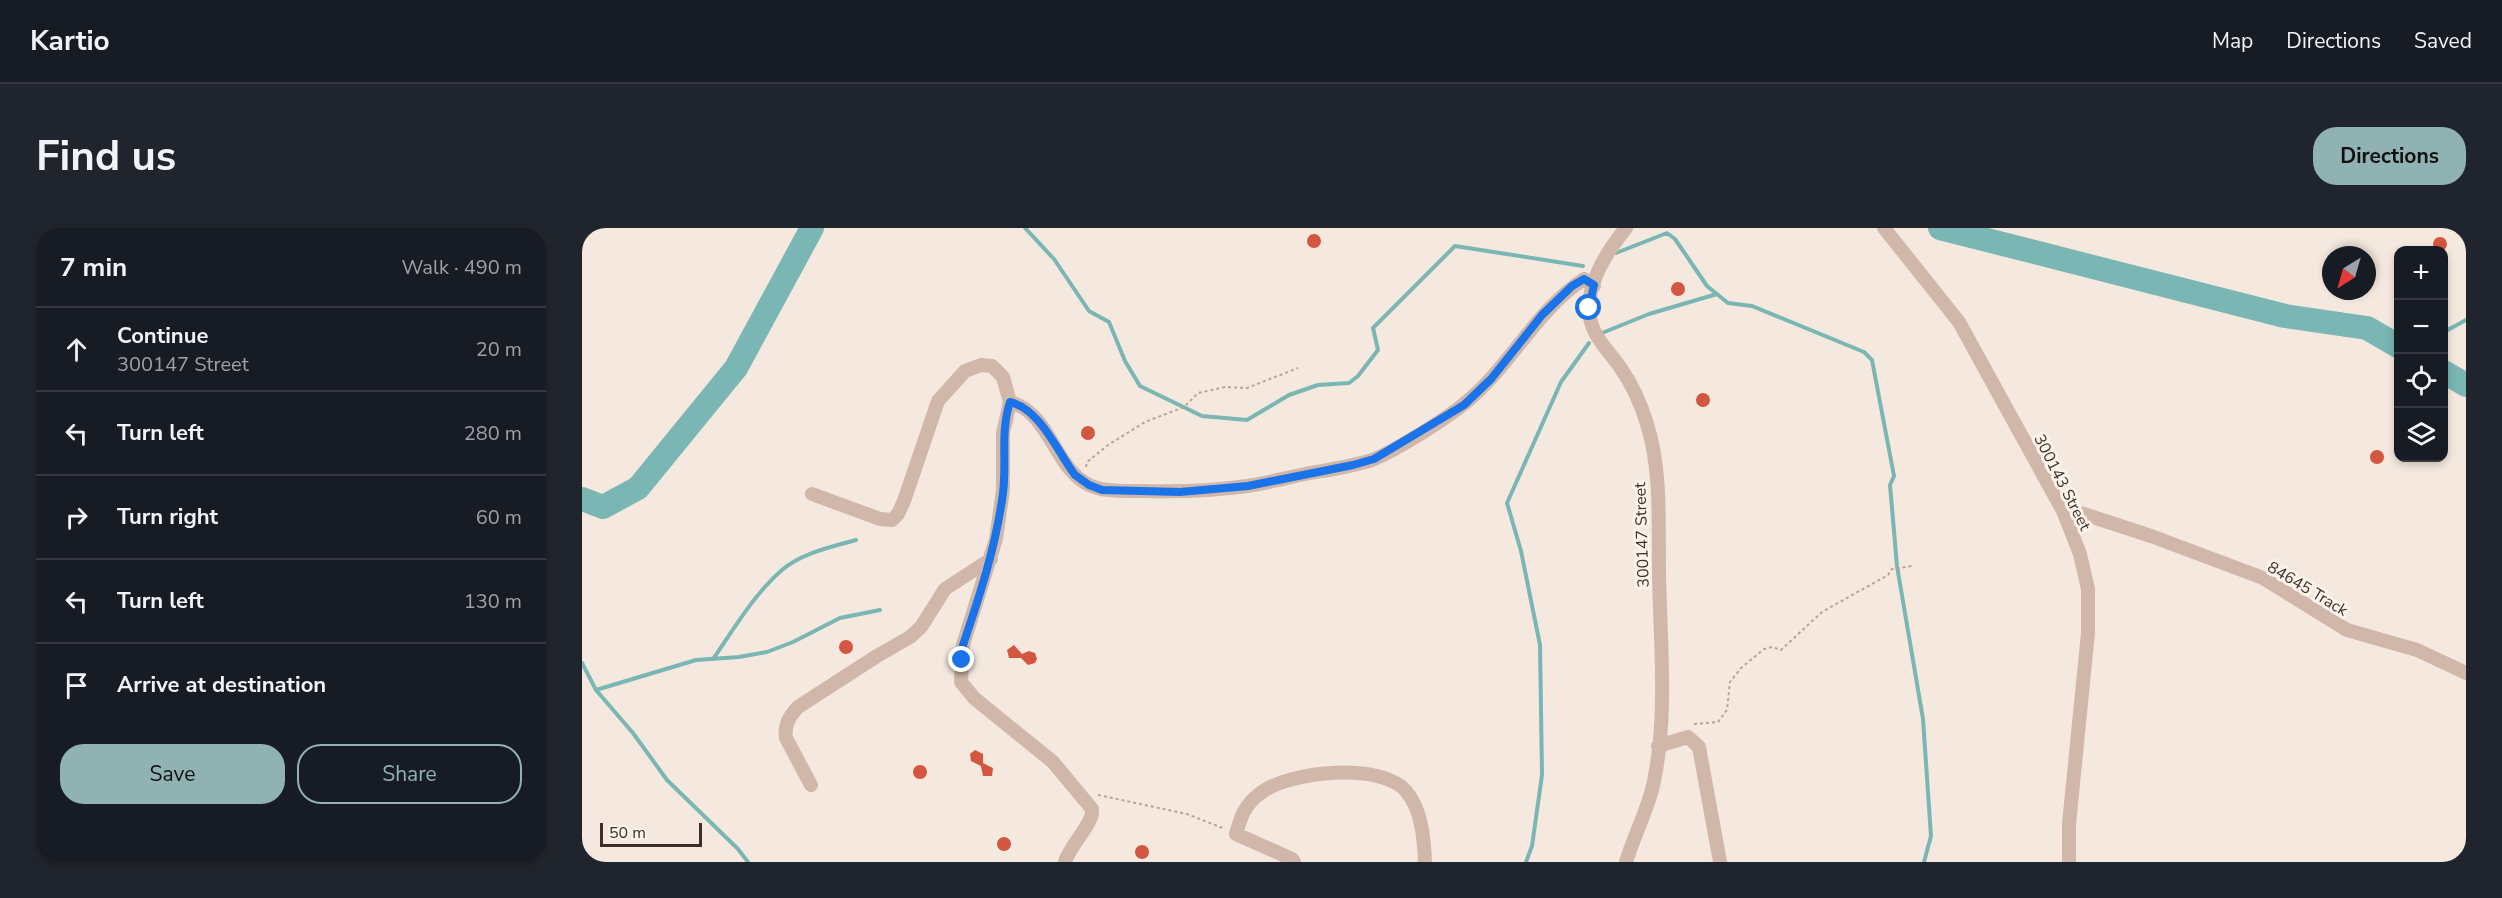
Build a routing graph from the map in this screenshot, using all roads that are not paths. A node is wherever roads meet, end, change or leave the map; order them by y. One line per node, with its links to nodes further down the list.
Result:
1 (1626, 228): 3 (street, 300147 Street)
2 (1884, 228): 6 (street, 300143 Street)
3 (1594, 285): 4 (street); 9 (street, 300147 Street)
4 (1010, 402): 5 (street); 7 (street)
5 (812, 494)
6 (2063, 511): 8 (street, 84645 Track); 16 (street, 300143 Street)
7 (991, 560): 10 (street); 11 (street)
8 (2466, 673)
9 (1658, 746): 14 (street, 300147 Street); 15 (street)
10 (811, 785)
11 (1065, 862)
12 (1294, 862): 13 (street)
13 (1425, 862)
14 (1626, 862)
15 (1720, 862)
16 (2069, 862)

